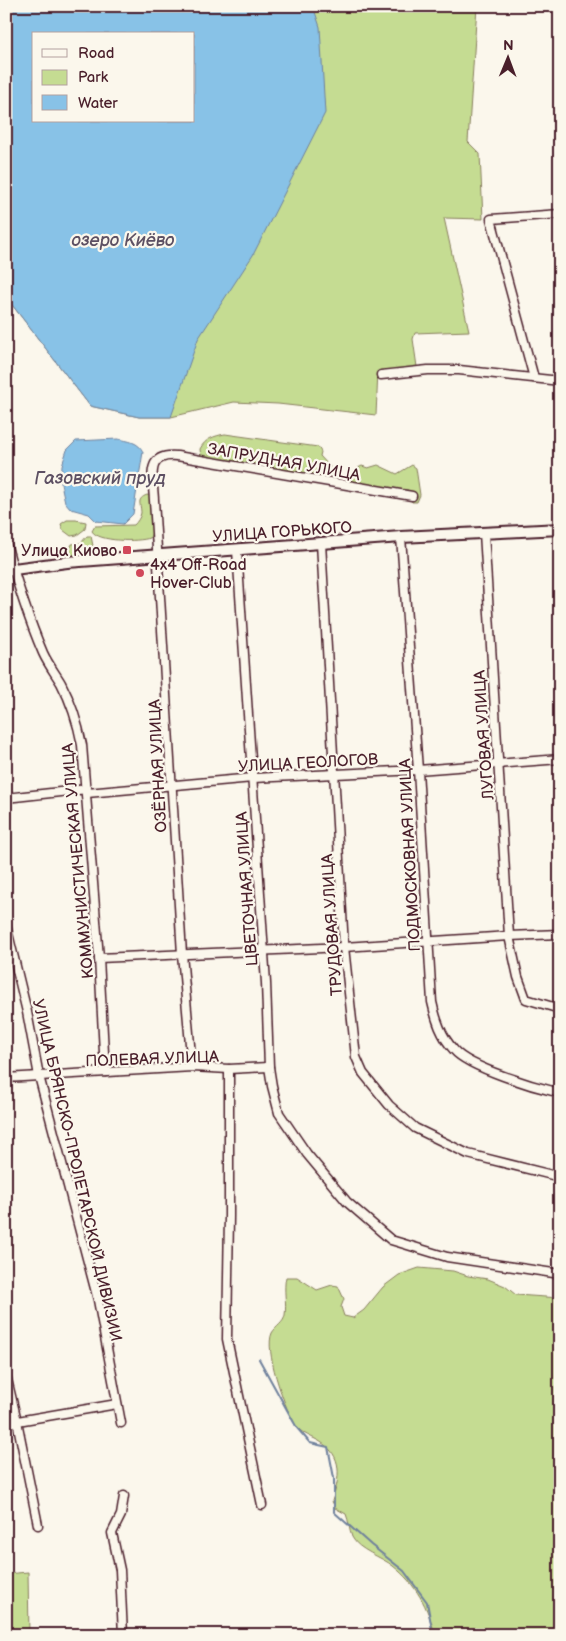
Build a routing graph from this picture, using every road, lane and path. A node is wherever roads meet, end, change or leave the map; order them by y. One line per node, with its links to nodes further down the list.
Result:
1 (560, 214): 3 (street)
2 (381, 375): 3 (street)
3 (534, 378): 4 (street)
4 (560, 381)
5 (154, 464): 6 (street, ЗАПРУДНАЯ УЛИЦА); 13 (street, ОЗЁРНАЯ УЛИЦА)
6 (412, 496)
7 (560, 530): 8 (street, УЛИЦА ГОРЬКОГО)
8 (484, 533): 9 (street, УЛИЦА ГОРЬКОГО); 16 (street, ЛУГОВАЯ УЛИЦА)
9 (401, 537): 11 (street, УЛИЦА ГОРЬКОГО); 17 (street, ПОДМОСКОВНАЯ УЛИЦА)
10 (6, 543): 14 (street, КОММУНИСТИЧЕСКАЯ УЛИЦА)
11 (321, 543): 12 (street, УЛИЦА ГОРЬКОГО); 18 (street, ТРУДОВАЯ УЛИЦА)
12 (236, 550): 13 (street, УЛИЦА ГОРЬКОГО); 19 (street, ЦВЕТОЧНАЯ УЛИЦА)
13 (159, 555): 14 (street, УЛИЦА ГОРЬКОГО); 20 (street, ОЗЁРНАЯ УЛИЦА)
14 (9, 569): 21 (street, КОММУНИСТИЧЕСКАЯ УЛИЦА)
15 (560, 759): 16 (street, УЛИЦА ГЕОЛОГОВ)
16 (499, 764): 17 (street, УЛИЦА ГЕОЛОГОВ); 25 (street, ЛУГОВАЯ УЛИЦА)
17 (418, 770): 18 (street, УЛИЦА ГЕОЛОГОВ); 26 (street, ПОДМОСКОВНАЯ УЛИЦА)
18 (335, 774): 19 (street, УЛИЦА ГЕОЛОГОВ); 27 (street, ТРУДОВАЯ УЛИЦА)
19 (253, 778): 20 (street, УЛИЦА ГЕОЛОГОВ); 28 (street, ЦВЕТОЧНАЯ УЛИЦА)
20 (172, 785): 21 (street, УЛИЦА ГЕОЛОГОВ); 29 (street, ОЗЁРНАЯ УЛИЦА)
21 (87, 791): 22 (street, УЛИЦА ГЕОЛОГОВ); 30 (street, КОММУНИСТИЧЕСКАЯ УЛИЦА)
22 (6, 798)
23 (6, 925): 36 (street, УЛИЦА БРЯНСКО-ПРОЛЕТАРСКОЙ ДИВИЗИИ)
24 (560, 934): 25 (street)
25 (509, 936): 26 (street); 31 (street, ЛУГОВАЯ УЛИЦА)
26 (428, 941): 27 (street); 38 (street, ПОДМОСКОВНАЯ УЛИЦА)
27 (344, 947): 28 (street); 39 (street, ТРУДОВАЯ УЛИЦА)
28 (263, 950): 29 (street); 33 (street, ЦВЕТОЧНАЯ УЛИЦА)
29 (182, 954): 30 (street); 32 (street, ОЗЁРНАЯ УЛИЦА)
30 (100, 958): 35 (street, КОММУНИСТИЧЕСКАЯ УЛИЦА)
31 (560, 1009)
32 (192, 1067): 34 (street, ПОЛЕВАЯ УЛИЦА); 35 (street, ПОЛЕВАЯ УЛИЦА)
33 (270, 1067): 34 (street, ПОЛЕВАЯ УЛИЦА); 40 (street, ЦВЕТОЧНАЯ УЛИЦА)
34 (229, 1069): 47 (street)
35 (105, 1072): 36 (street, ПОЛЕВАЯ УЛИЦА)
36 (39, 1076): 37 (street, ПОЛЕВАЯ УЛИЦА); 42 (street, УЛИЦА БРЯНСКО-ПРОЛЕТАРСКОЙ ДИВИЗИИ)
37 (6, 1078)
38 (560, 1093)
39 (560, 1177)
40 (560, 1274)
41 (6, 1375): 43 (street)
42 (116, 1404): 43 (street); 45 (street, УЛИЦА БРЯНСКО-ПРОЛЕТАРСКОЙ ДИВИЗИИ)
43 (17, 1421): 44 (street); 48 (street)
44 (6, 1423)
45 (121, 1423)
46 (124, 1496): 49 (street)
47 (262, 1505)
48 (38, 1525)
49 (123, 1635)

